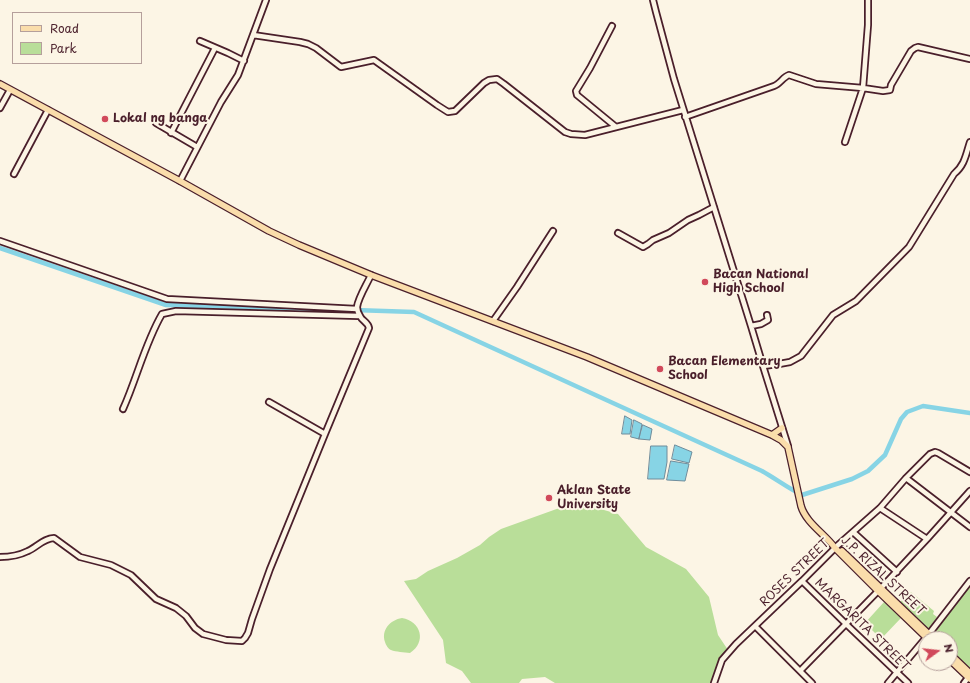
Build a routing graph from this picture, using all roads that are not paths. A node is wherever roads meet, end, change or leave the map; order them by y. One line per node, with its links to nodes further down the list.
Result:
1 (266, 0): 5 (street)
2 (653, 0): 15 (street)
3 (868, 0): 11 (street)
4 (612, 26): 18 (street)
5 (253, 35): 9 (street); 18 (street)
6 (200, 41): 7 (street)
7 (215, 48): 9 (street); 19 (street)
8 (970, 59): 11 (street)
9 (244, 61): 22 (street)
10 (0, 84): 12 (main road)
11 (863, 88): 16 (street); 20 (street)
12 (10, 90): 13 (street); 14 (main road)
13 (0, 108)
14 (48, 110): 23 (street); 24 (main road)
15 (683, 110): 16 (street); 18 (street)
16 (685, 117): 25 (street)
17 (156, 123): 19 (street)
18 (616, 126)
19 (171, 133): 22 (street)
20 (845, 142)
21 (970, 142): 34 (street)
22 (197, 147): 24 (street)
23 (14, 174)
24 (180, 180): 29 (main road)
25 (714, 207): 27 (street); 33 (street)
26 (553, 231): 32 (street)
27 (618, 233)
28 (0, 241): 30 (street)
29 (371, 275): 30 (street); 32 (main road)
30 (358, 311): 36 (street); 38 (street)
31 (767, 315): 33 (street)
32 (493, 321): 39 (main road)
33 (751, 326): 34 (street)
34 (763, 366): 37 (street)
35 (269, 402): 38 (street)
36 (123, 409)
37 (782, 428): 39 (main road); 40 (street)
38 (324, 434): 50 (street)
39 (772, 435): 40 (main road)
40 (788, 447): 49 (main road, J.P. RIZAL STREET)
41 (970, 472): 42 (street, ROSES STREET)
42 (906, 478): 44 (street, ROSES STREET); 45 (street)
43 (970, 491): 45 (street)
44 (880, 508): 47 (street, ROSES STREET); 48 (street)
45 (951, 512): 46 (street); 48 (street)
46 (970, 527)
47 (853, 532): 49 (street, ROSES STREET); 51 (street)
48 (927, 539): 51 (street)
49 (836, 547): 52 (street, ROSES STREET); 54 (main road, J.P. RIZAL STREET)
50 (0, 557)
51 (897, 572): 54 (street)
52 (802, 581): 55 (street, MARGARITA STREET); 56 (street, ROSES STREET)
53 (970, 581): 58 (street)
54 (880, 590): 55 (street); 57 (main road, J.P. RIZAL STREET)
55 (846, 624): 62 (street); 63 (street, MARGARITA STREET)
56 (755, 626): 62 (street); 65 (street, ROSES STREET)
57 (922, 631)
58 (932, 631)
59 (918, 648): 63 (street)
60 (958, 663): 64 (main road)
61 (958, 666): 64 (main road)
62 (800, 671): 66 (street)
63 (897, 672): 67 (street); 68 (street, MARGARITA STREET)
64 (970, 676): 69 (street)
65 (714, 683)
66 (812, 683)
67 (888, 683)
68 (908, 683)
69 (964, 683)

